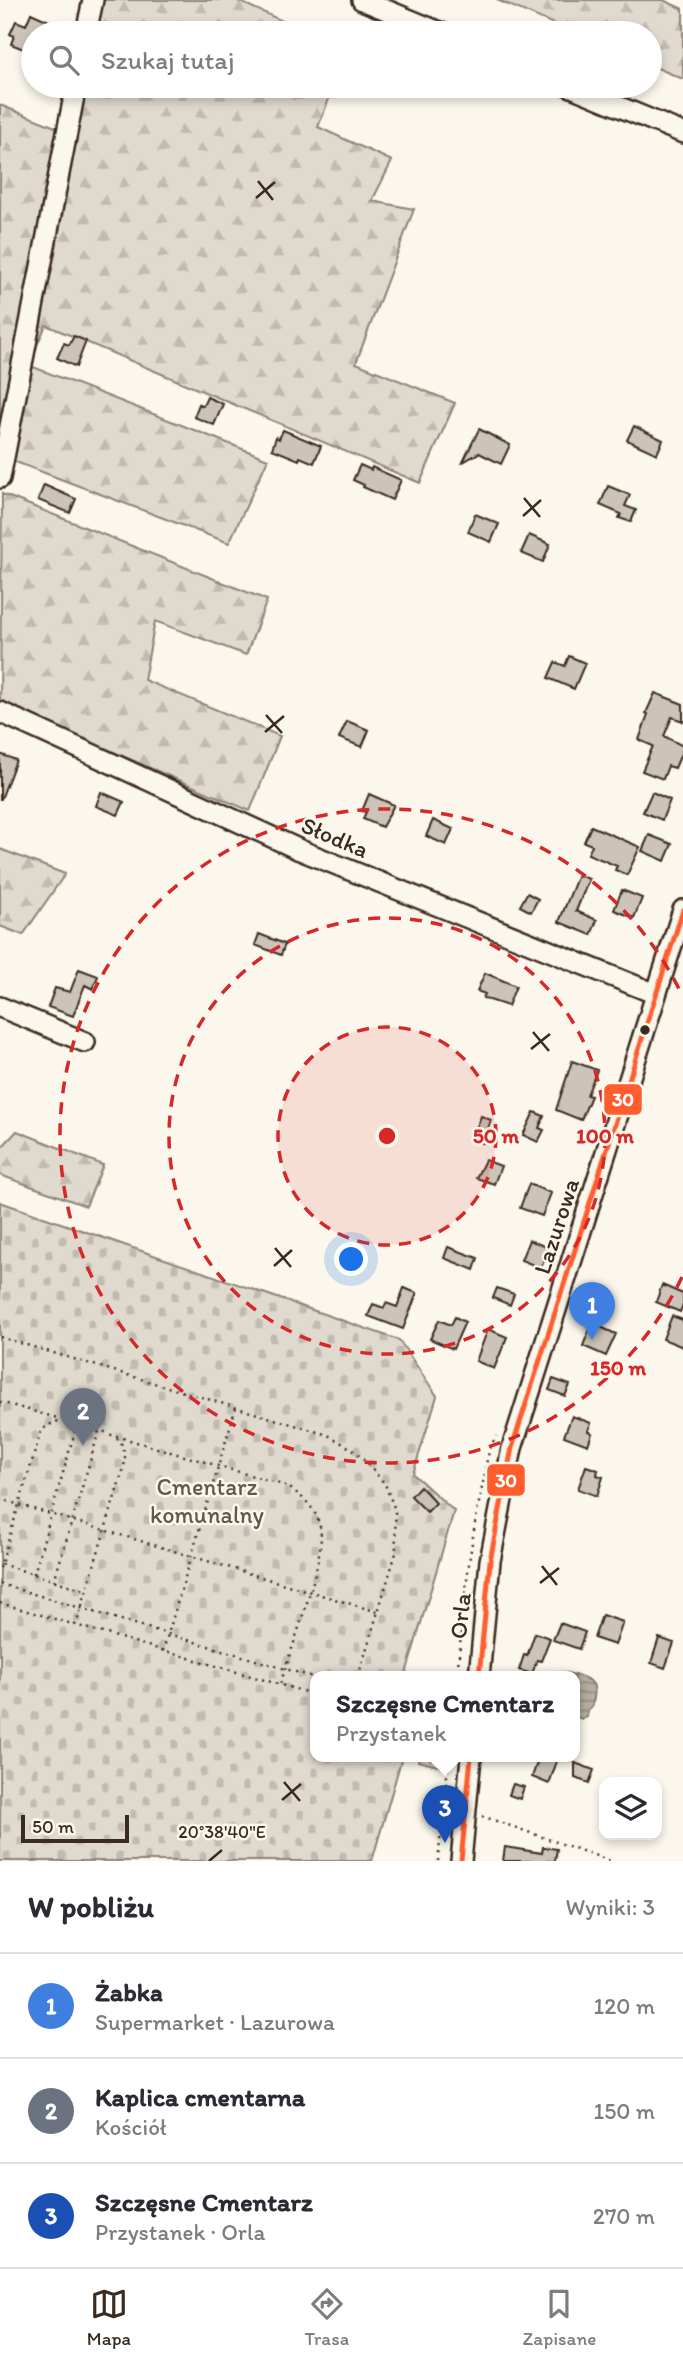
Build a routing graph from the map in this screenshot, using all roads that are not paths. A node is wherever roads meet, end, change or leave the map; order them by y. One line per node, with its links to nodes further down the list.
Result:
1 (93, 0): 3 (street)
2 (362, 0): 4 (street)
3 (89, 21)
4 (413, 21)
5 (74, 98): 8 (street)
6 (598, 98): 7 (street)
7 (683, 133)
8 (0, 478)
9 (0, 712): 11 (street, Słodka)
10 (683, 909): 11 (street, Lazurowa)
11 (656, 994): 14 (street, Lazurowa)
12 (0, 1007): 13 (street)
13 (85, 1042)
14 (490, 1561): 15 (street, Orla)
15 (480, 1671)
16 (471, 1762): 17 (street)
17 (461, 1861)

